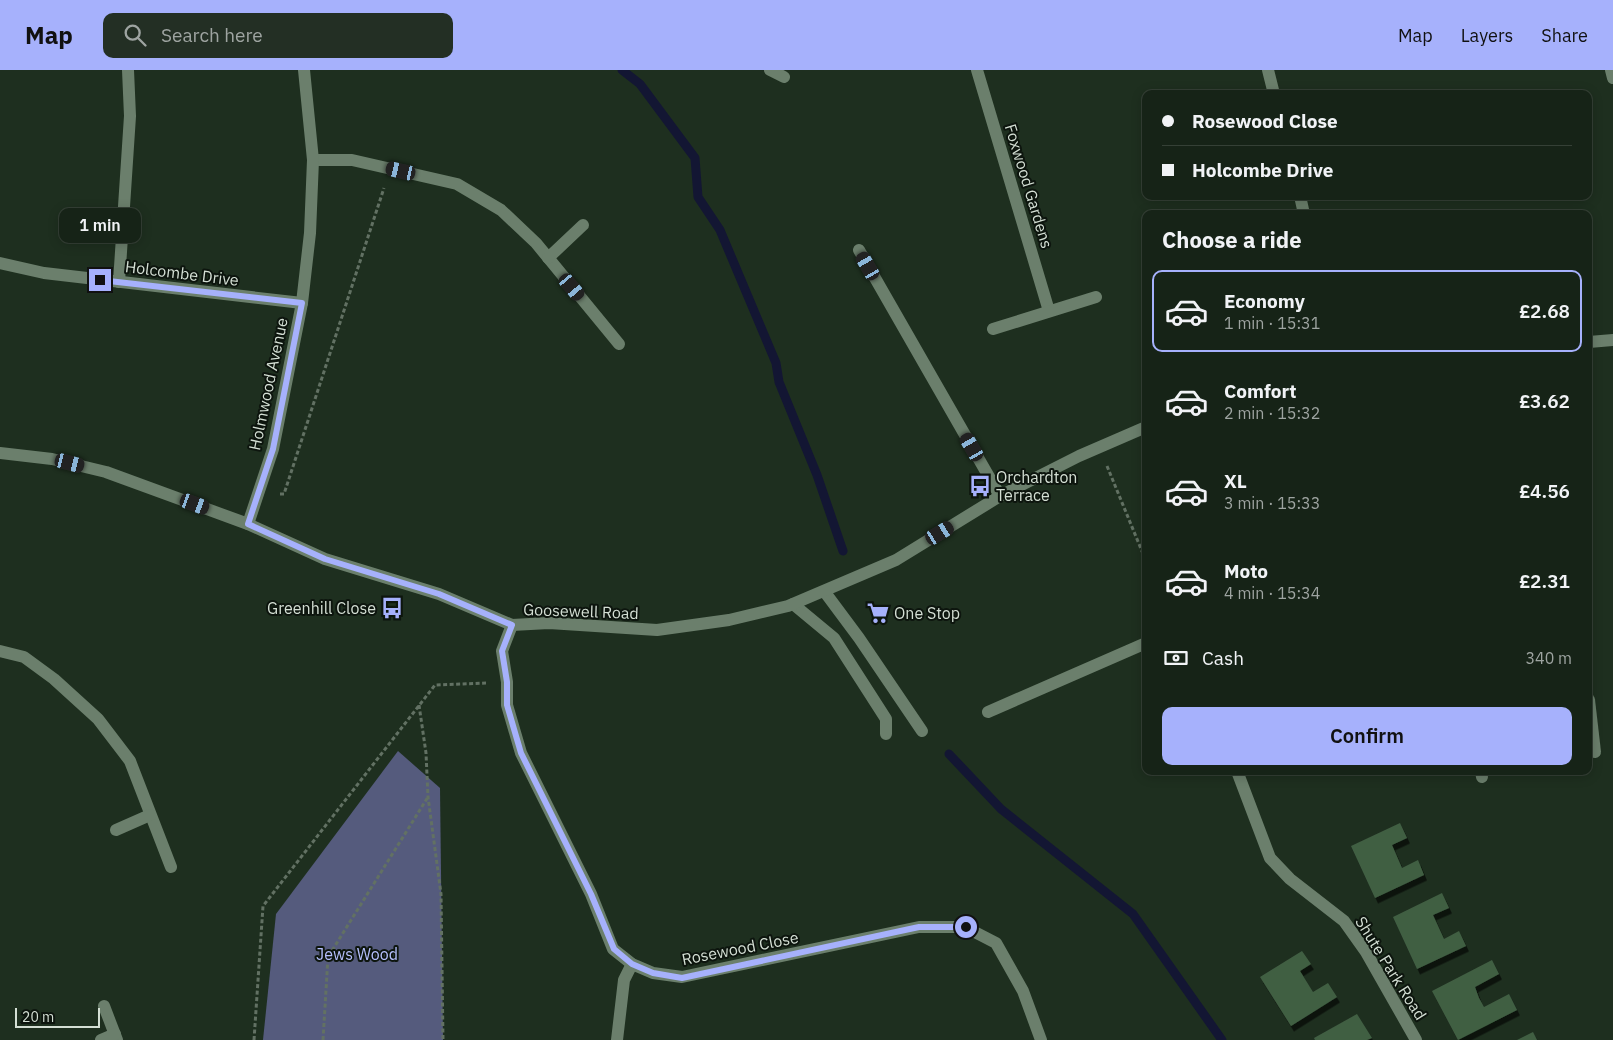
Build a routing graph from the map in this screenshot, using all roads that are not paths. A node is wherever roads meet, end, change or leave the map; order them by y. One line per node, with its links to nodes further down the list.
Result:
1 (128, 70): 15 (street)
2 (304, 70): 10 (street, Holmwood Avenue)
3 (770, 70): 7 (street)
4 (977, 70): 18 (street, Foxwood Gardens)
5 (1268, 70): 9 (street)
6 (1611, 70): 8 (street)
7 (784, 77)
8 (1613, 78)
9 (1273, 90)
10 (313, 160): 13 (street); 17 (street, Holmwood Avenue)
11 (583, 224): 13 (street)
12 (859, 250): 25 (street)
13 (548, 258): 22 (street)
14 (0, 263): 15 (street, Holcombe Drive)
15 (119, 282): 17 (street, Holcombe Drive)
16 (1096, 298): 18 (street)
17 (302, 303): 26 (street, Holmwood Avenue)
18 (1049, 311): 19 (street)
19 (994, 329)
20 (1613, 340): 21 (street)
21 (1592, 342)
22 (619, 344)
23 (1142, 429): 25 (street, Goosewell Road)
24 (0, 454): 26 (street, Goosewell Road)
25 (1000, 496): 29 (street, Goosewell Road)
26 (248, 524): 29 (street, Goosewell Road)
27 (827, 595): 34 (street)
28 (793, 604): 35 (street)
29 (512, 625): 41 (street, Rosewood Close)
30 (1142, 645): 32 (street)
31 (0, 651): 38 (street)
32 (988, 712)
33 (1592, 726): 36 (street)
34 (922, 731)
35 (886, 734)
36 (1595, 752)
37 (1238, 775): 47 (street, Shute Park Road)
38 (150, 815): 39 (street); 40 (street)
39 (116, 830)
40 (170, 867)
41 (632, 964): 45 (street); 46 (street, Rosewood Close)
42 (104, 1006): 43 (street)
43 (116, 1037): 44 (street)
44 (100, 1040)
45 (617, 1040)
46 (1041, 1040)
47 (1416, 1040)

